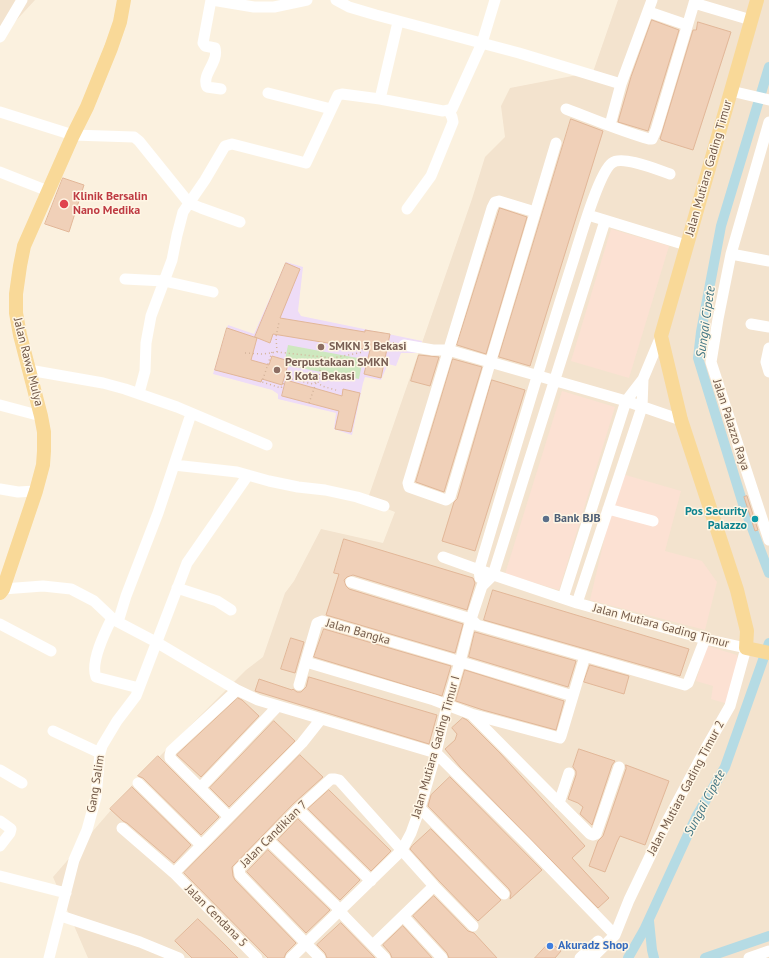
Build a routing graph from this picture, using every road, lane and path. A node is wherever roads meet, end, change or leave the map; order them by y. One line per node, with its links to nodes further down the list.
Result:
1 (22, 0): 14 (street)
2 (124, 0): 28 (main road, Jalan Rawa Mulya)
3 (212, 0): 4 (street); 17 (street)
4 (307, 0)
5 (337, 0): 12 (street)
6 (494, 0): 15 (street)
7 (652, 0): 10 (street)
8 (757, 0): 11 (main road, Jalan Mutiara Gading Timur)
9 (694, 2): 11 (street); 13 (street)
10 (649, 12): 13 (street); 16 (street)
11 (752, 20): 18 (main road, Jalan Mutiara Gading Timur)
12 (398, 22): 15 (street); 20 (street)
13 (687, 25): 27 (street)
14 (0, 37)
15 (482, 43): 16 (street); 24 (street)
16 (622, 84): 27 (street)
17 (221, 89)
18 (731, 91): 21 (street); 39 (main road, Jalan Mutiara Gading Timur)
19 (268, 93): 22 (street)
20 (380, 99): 22 (street); 24 (street)
21 (768, 100)
22 (331, 109): 33 (street)
23 (566, 109): 27 (street)
24 (449, 111): 34 (street)
25 (0, 112): 28 (street)
26 (769, 122): 40 (street, Jalan Palazzo Raya)
27 (610, 125)
28 (72, 135): 32 (main road, Jalan Rawa Mulya); 33 (street)
29 (556, 143): 35 (street)
30 (0, 172): 32 (street)
31 (670, 174): 36 (street)
32 (48, 191): 61 (main road, Jalan Rawa Mulya)
33 (189, 203): 38 (street); 43 (street)
34 (407, 209)
35 (535, 212): 53 (street); 59 (street)
36 (588, 215): 37 (street); 62 (street)
37 (605, 221): 39 (street); 64 (street)
38 (240, 222)
39 (686, 245): 48 (main road, Jalan Mutiara Gading Timur)
40 (731, 254): 41 (street); 82 (street, Jalan Palazzo Raya)
41 (769, 261)
42 (124, 279): 43 (street)
43 (164, 281): 44 (street); 67 (street)
44 (213, 292)
45 (279, 322): 55 (path)
46 (751, 324): 47 (street)
47 (769, 327)
48 (661, 336): 63 (street, Jalan Mutiara Gading Timur); 74 (main road, Jalan Mutiara Gading Timur)
49 (404, 345): 53 (street)
50 (364, 346): 57 (path)
51 (769, 348): 60 (street)
52 (356, 350): 57 (path)
53 (448, 350): 59 (street); 59 (street)
54 (272, 352): 55 (path); 56 (path); 65 (path)
55 (277, 352): 58 (path)
56 (245, 353)
57 (354, 355): 58 (path)
58 (322, 358): 65 (path)
59 (491, 362): 62 (street)
60 (768, 365)
61 (29, 370): 67 (street); 73 (main road, Jalan Rawa Mulya)
62 (536, 376): 64 (street); 87 (street)
63 (643, 379): 68 (street, Jalan Mutiara Gading Timur); 71 (street, Jalan Mutiara Gading Timur)
64 (554, 381): 68 (street); 88 (street)
65 (317, 382): 66 (path); 69 (path)
66 (339, 391)
67 (139, 393): 72 (street)
68 (626, 401): 71 (street); 93 (street, Jalan Mutiara Gading Timur)
69 (310, 403)
70 (0, 405): 73 (street)
71 (642, 407): 74 (street); 81 (street, Jalan Mutiara Gading Timur)
72 (190, 414): 75 (street); 76 (street)
73 (42, 416): 79 (main road, Jalan Rawa Mulya)
74 (681, 420): 101 (main road, Jalan Mutiara Gading Timur)
75 (267, 445)
76 (174, 465): 77 (street); 97 (street)
77 (248, 475): 80 (street); 91 (street, Gang Salim)
78 (0, 489): 79 (street)
79 (36, 491): 92 (main road, Jalan Rawa Mulya)
80 (384, 506)
81 (608, 509): 83 (street); 94 (street, Jalan Mutiara Gading Timur)
82 (765, 512): 84 (street, Jalan Palazzo Raya)
83 (653, 521)
84 (767, 524): 85 (street, Jalan Palazzo Raya)
85 (769, 540)
86 (443, 557): 87 (street, Jalan Mutiara Gading Timur)
87 (479, 570): 88 (street, Jalan Mutiara Gading Timur); 90 (street)
88 (493, 575): 90 (street, Jalan Mutiara Gading Timur I); 93 (street, Jalan Mutiara Gading Timur)
89 (351, 582): 96 (street)
90 (482, 586): 96 (street, Jalan Mutiara Gading Timur I)
91 (177, 588): 95 (street); 100 (street, Gang Salim)
92 (1, 591): 97 (street)
93 (563, 598): 94 (street, Jalan Mutiara Gading Timur)
94 (577, 603): 99 (street, Jalan Mutiara Gading Timur)
95 (231, 610)
96 (470, 619): 104 (street); 106 (street, Jalan Mutiara Gading Timur I)
97 (115, 620): 100 (street); 108 (street)
98 (0, 624): 102 (street)
99 (705, 639): 101 (street, Jalan Mutiara Gading Timur); 104 (street)
100 (156, 642): 108 (street, Gang Salim); 109 (street)
101 (750, 648): 103 (main road, Jalan Mutiara Gading Timur); 144 (street, Jalan Mutiara Gading Timur 2)
102 (51, 651)
103 (769, 653)
104 (585, 656): 110 (street)
105 (306, 662): 106 (street, Jalan Bangka); 107 (street, Jalan Bangka); 111 (street)
106 (460, 662): 110 (street); 111 (street, Jalan Mutiara Gading Timur I)
107 (299, 685)
108 (139, 688): 116 (street, Gang Salim)
109 (237, 690): 112 (street); 123 (street)
110 (573, 696): 113 (street)
111 (447, 705): 113 (street); 117 (street, Jalan Mutiara Gading Timur I)
112 (277, 707): 114 (street); 123 (street)
113 (470, 714): 124 (street)
114 (321, 719): 117 (street); 127 (street)
115 (52, 731): 116 (street)
116 (100, 753): 138 (street, Gang Salim)
117 (436, 753): 125 (street, Jalan Mutiara Gading Timur I); 144 (street)
118 (619, 767): 124 (street)
119 (0, 770): 121 (street)
120 (570, 773): 124 (street)
121 (22, 783)
122 (138, 783): 131 (street)
123 (200, 788): 127 (street)
124 (559, 803)
125 (420, 808): 133 (street, Jalan Mutiara Gading Timur I); 139 (street)
126 (298, 809): 130 (street, Jalan Candikian 7); 133 (street, Jalan Candikian 7); 136 (street)
127 (229, 817): 131 (street)
128 (0, 822): 132 (street)
129 (122, 828): 134 (street, Jalan Cendana 5)
130 (268, 840): 140 (street); 145 (street, Jalan Candikian 7)
131 (201, 845): 134 (street)
132 (0, 846)
133 (402, 850): 136 (street, Jalan Mutiara Gading Timur I); 137 (street)
134 (174, 873): 150 (street, Jalan Cendana 5)
135 (0, 876): 138 (street)
136 (371, 881): 140 (street, Jalan Mutiara Gading Timur I)
137 (434, 886): 142 (street); 143 (street)
138 (66, 893): 141 (street, Gang Salim)
139 (504, 894)
140 (340, 912): 145 (street, Jalan Mutiara Gading Timur I); 146 (street)
141 (60, 916): 148 (street, Gang Salim); 149 (street)
142 (403, 916): 146 (street); 154 (street)
143 (473, 926)
144 (614, 930): 155 (street, Jalan Mutiara Gading Timur 2); 156 (street, Jalan Mutiara Gading Timur 2)
145 (306, 943): 151 (street, Jalan Mutiara Gading Timur I); 152 (street)
146 (372, 945): 153 (street)
147 (769, 951): 157 (street)
148 (49, 958)
149 (179, 958)
150 (258, 958)
151 (292, 958)
152 (320, 958)
153 (385, 958)
154 (442, 958)
155 (580, 958)
156 (592, 958)
157 (749, 958)

